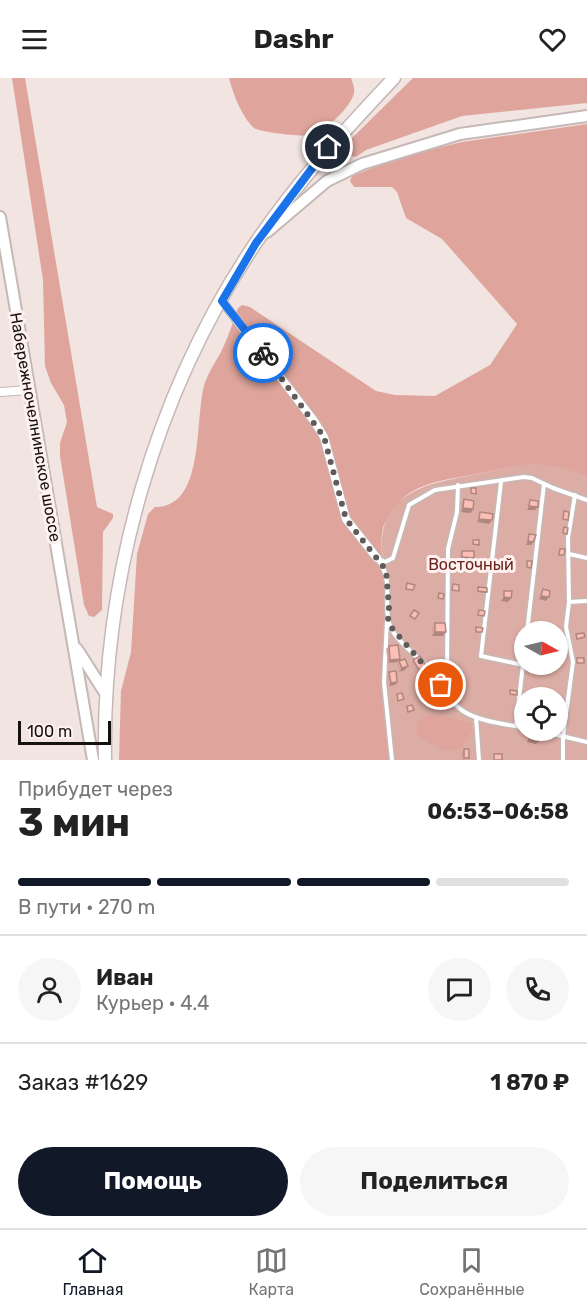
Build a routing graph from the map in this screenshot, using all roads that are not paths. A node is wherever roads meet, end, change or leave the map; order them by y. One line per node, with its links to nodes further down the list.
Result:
1 (394, 78): 4 (main road)
2 (587, 116): 4 (main road)
3 (0, 217): 6 (main road, Набережночелнинское шоссе)
4 (256, 243): 5 (main road)
5 (222, 301): 14 (street); 23 (main road)
6 (30, 390): 7 (street); 20 (main road, Набережночелнинское шоссе)
7 (0, 393)
8 (501, 482): 9 (lane); 10 (lane); 21 (lane)
9 (544, 484): 11 (lane); 19 (lane)
10 (458, 485): 14 (lane); 22 (lane)
11 (575, 495): 12 (lane); 13 (lane)
12 (587, 500)
13 (568, 554): 15 (lane); 16 (lane)
14 (376, 558): 18 (lane)
15 (587, 558)
16 (569, 602): 17 (lane); 24 (lane)
17 (587, 602)
18 (388, 618): 22 (lane); 32 (lane)
19 (528, 621)
20 (72, 638): 23 (main road); 30 (main road, Набережночелнинское шоссе)
21 (514, 663)
22 (441, 685): 25 (lane)
23 (107, 696): 31 (main road)
24 (568, 699)
25 (477, 717): 26 (lane); 33 (lane)
26 (514, 726)
27 (568, 737): 29 (lane)
28 (563, 741): 34 (lane)
29 (587, 742)
30 (93, 760)
31 (105, 760)
32 (392, 760)
33 (479, 760)
34 (563, 760)

